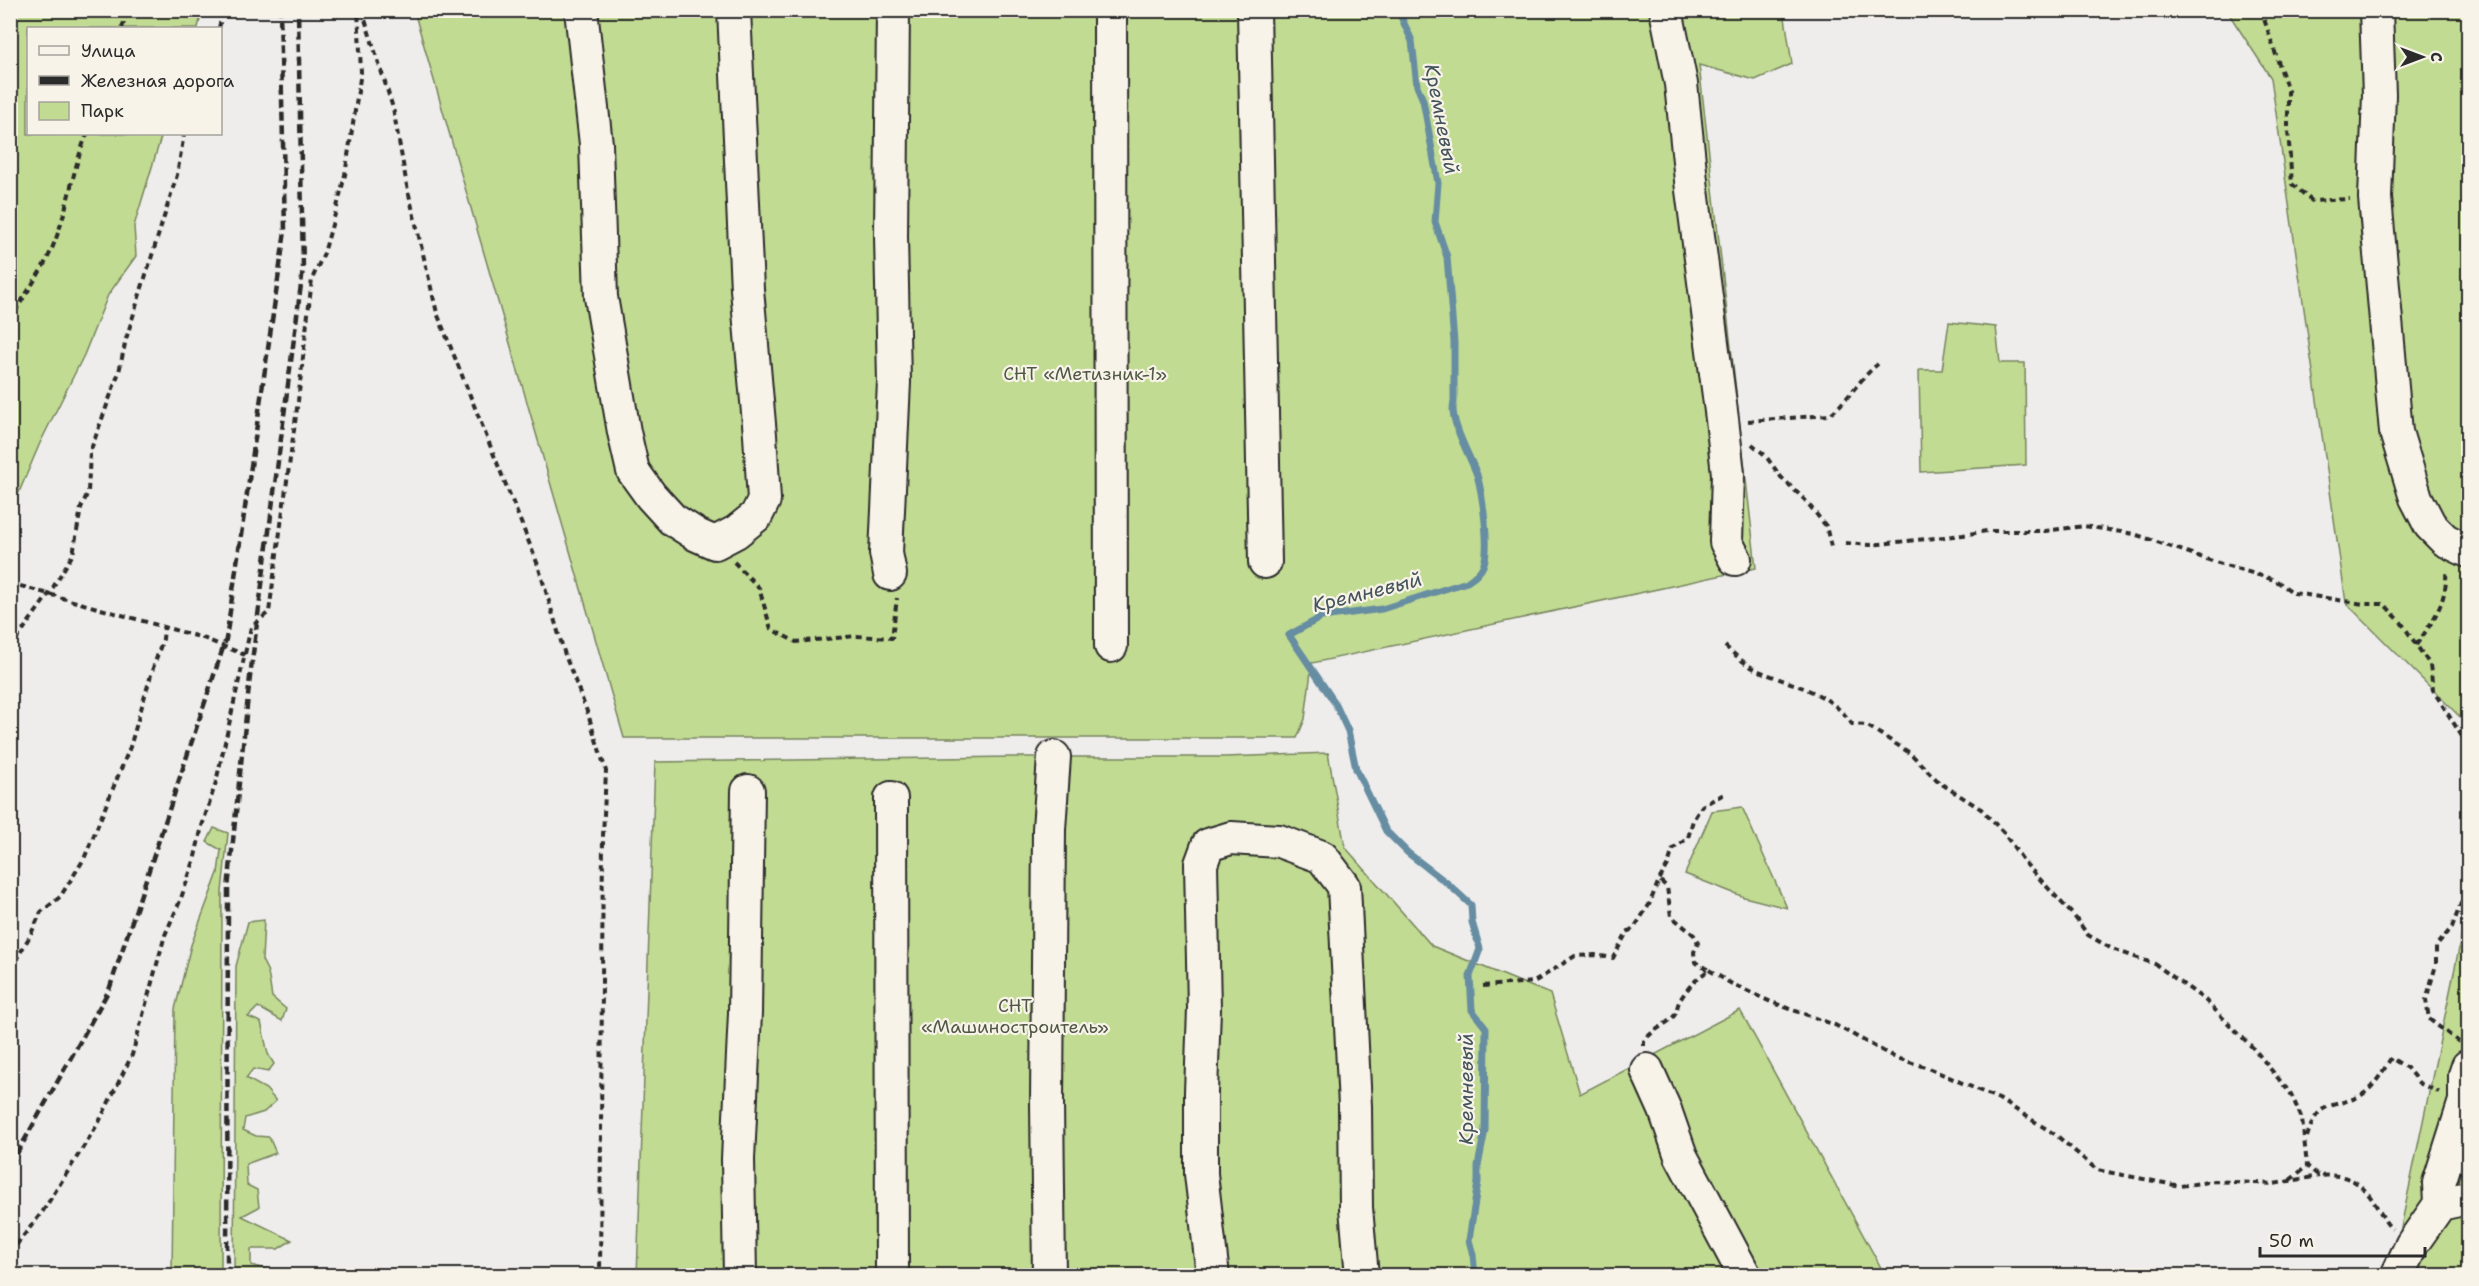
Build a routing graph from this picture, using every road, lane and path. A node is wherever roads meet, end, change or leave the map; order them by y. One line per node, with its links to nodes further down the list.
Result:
1 (128, 10): 12 (path)
2 (223, 10): 13 (path)
3 (360, 10): 34 (path); 54 (path)
4 (581, 10): 20 (lane)
5 (734, 10): 20 (lane)
6 (893, 10): 26 (lane)
7 (1110, 10): 31 (lane)
8 (1254, 10): 25 (lane)
9 (1666, 10): 19 (lane)
10 (2261, 10): 16 (path)
11 (2376, 10): 16 (lane)
12 (123, 27)
13 (219, 27)
14 (87, 135): 17 (path)
15 (184, 135): 28 (path)
16 (2375, 198): 22 (lane)
17 (10, 321)
18 (1878, 364): 19 (path)
19 (1729, 420): 23 (path); 24 (lane)
20 (715, 543): 26 (path)
21 (1845, 543): 30 (path)
22 (2457, 545): 30 (path)
23 (1832, 551)
24 (1735, 559)
25 (1264, 562)
26 (890, 574)
27 (10, 583): 28 (path)
28 (49, 594): 29 (path); 33 (path)
29 (164, 627): 34 (path); 42 (path)
30 (2416, 645): 35 (path)
31 (1111, 646)
32 (1725, 646): 47 (path)
33 (10, 648)
34 (246, 655): 53 (path)
35 (2469, 746)
36 (1054, 757): 57 (lane)
37 (748, 791): 55 (lane)
38 (1724, 794): 40 (path)
39 (891, 798): 56 (lane)
40 (1659, 880): 43 (path); 44 (path)
41 (2469, 885): 45 (path)
42 (10, 970)
43 (1709, 970): 46 (path); 50 (path)
44 (1483, 986)
45 (2466, 1062): 47 (path); 51 (lane)
46 (1647, 1070): 60 (lane)
47 (2306, 1140): 48 (path)
48 (2307, 1166): 49 (path); 50 (path)
49 (2319, 1176): 50 (path); 52 (path)
50 (2289, 1180)
51 (2454, 1201): 52 (lane)
52 (2412, 1244): 61 (lane)
53 (10, 1253)
54 (600, 1275)
55 (740, 1275)
56 (892, 1275)
57 (1049, 1275)
58 (1213, 1275): 59 (lane)
59 (1362, 1275)
60 (1745, 1275)
61 (2397, 1275)

